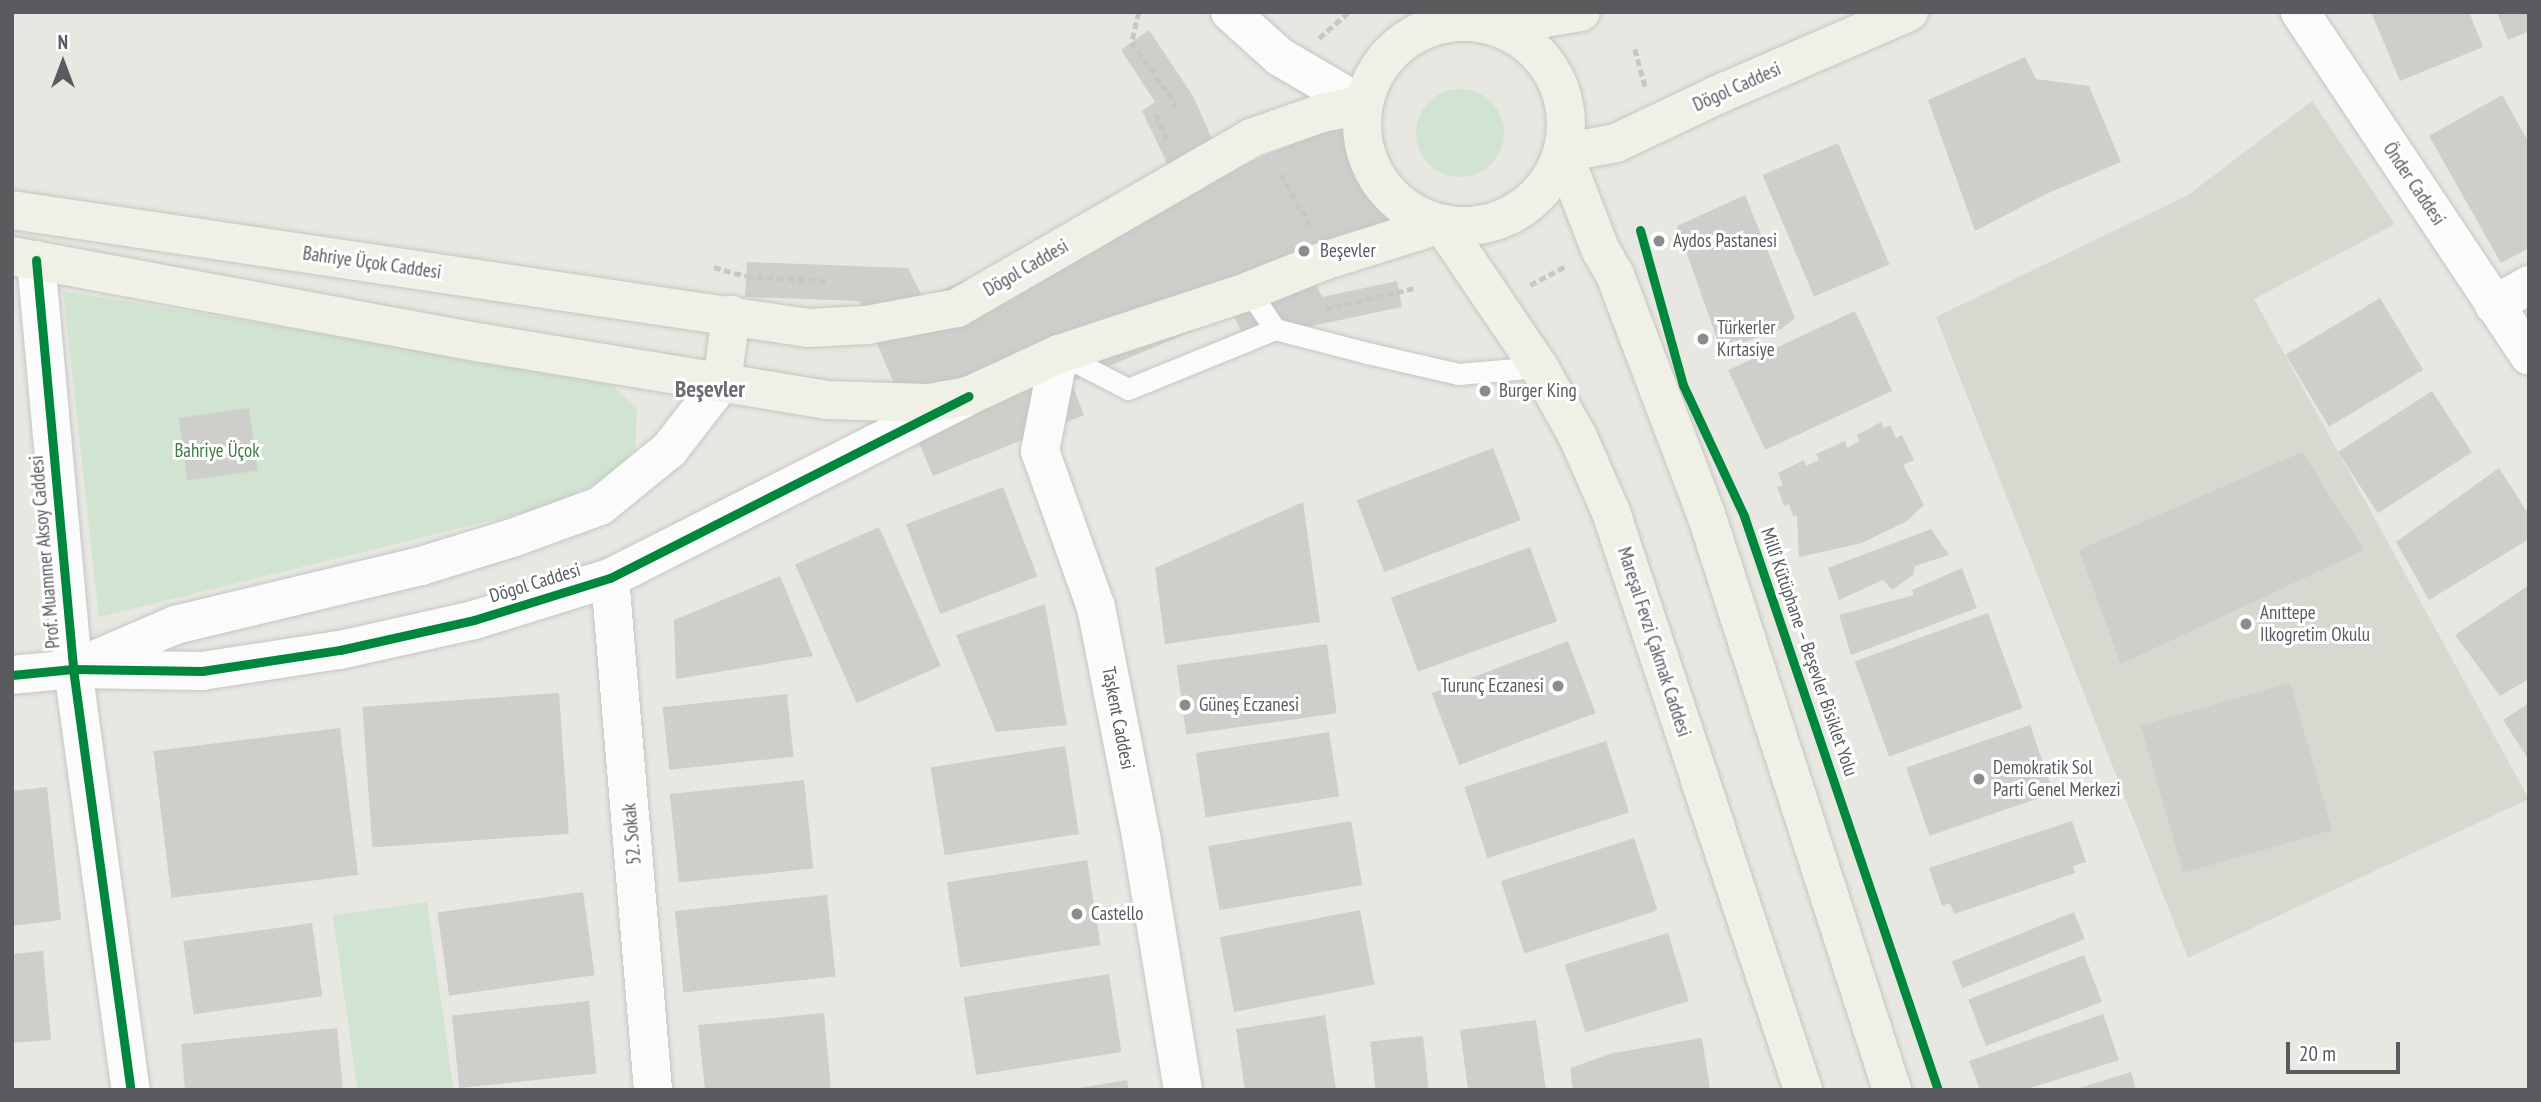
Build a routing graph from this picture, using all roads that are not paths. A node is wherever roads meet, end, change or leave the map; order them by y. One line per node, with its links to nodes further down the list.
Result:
1 (1230, 12): 6 (street)
2 (1581, 12): 5 (main road)
3 (1909, 12): 7 (main road, Dögol Caddesi)
4 (2300, 12): 13 (street, Önder Caddesi)
5 (1483, 19): 6 (main road); 7 (main road)
6 (1362, 105): 9 (main road); 14 (main road, Dögol Caddesi)
7 (1563, 153): 9 (main road); 28 (main road)
8 (12, 210): 14 (main road, Bahriye Üçok Caddesi)
9 (1442, 224): 12 (main road, Dögol Caddesi); 18 (main road, Mareşal Fevzi Çakmak Caddesi)
10 (24, 258): 19 (main road); 22 (street, Prof. Muammer Aksoy Caddesi)
11 (2529, 285): 13 (street)
12 (1249, 291): 15 (lane); 16 (main road, Dögol Caddesi)
13 (2494, 305): 17 (street, Önder Caddesi)
14 (731, 315): 19 (main road)
15 (1275, 329): 16 (lane); 18 (lane)
16 (1059, 354): 20 (main road, Dögol Caddesi); 26 (street, Taşkent Caddesi)
17 (2529, 356)
18 (1539, 367): 27 (main road, Mareşal Fevzi Çakmak Caddesi)
19 (722, 382): 20 (main road, Dögol Caddesi); 22 (street)
20 (968, 396): 21 (street, Dögol Caddesi)
21 (610, 578): 22 (street, Dögol Caddesi); 25 (street, 52. Sokak)
22 (73, 669): 23 (street); 24 (street, Prof. Muammer Aksoy Caddesi)
23 (12, 675)
24 (131, 1090)
25 (653, 1090)
26 (1183, 1090)
27 (1803, 1090)
28 (1892, 1090)

